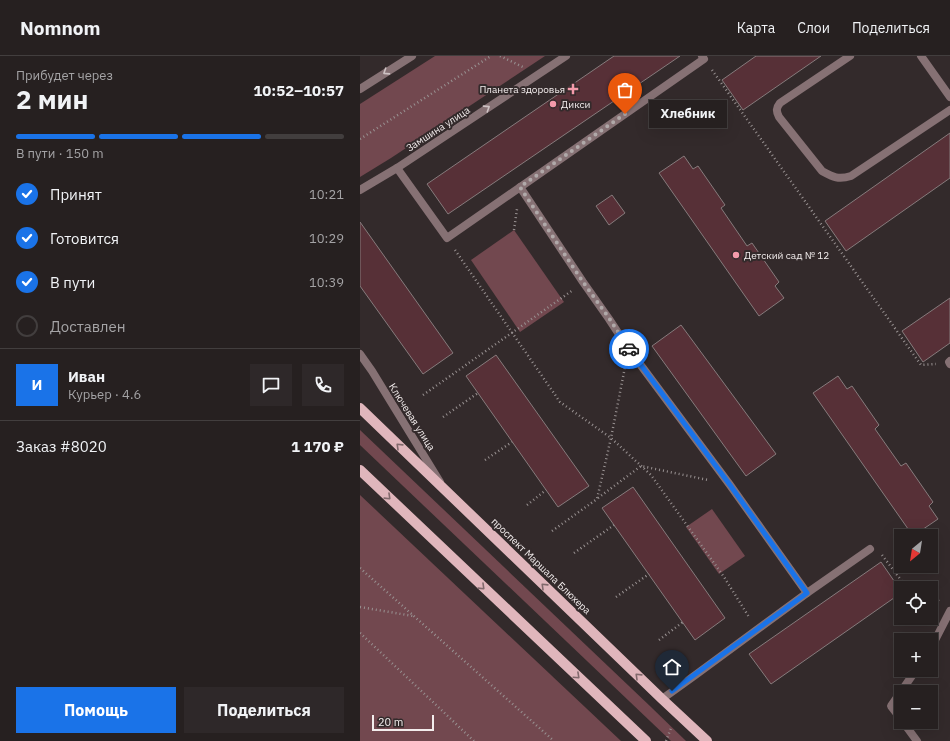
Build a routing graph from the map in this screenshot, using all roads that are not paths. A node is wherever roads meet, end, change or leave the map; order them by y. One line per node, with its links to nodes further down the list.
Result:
1 (412, 56): 6 (street, one-way to 6)
2 (566, 56): 9 (street, Замшина улица, one-way to 2)
3 (850, 56): 8 (street)
4 (921, 56): 7 (street)
5 (703, 58): 10 (street)
6 (360, 89)
7 (950, 97)
8 (950, 110)
9 (397, 168): 10 (street); 11 (street, Замшина улица)
10 (520, 187): 17 (street)
11 (360, 190)
12 (360, 354): 15 (street, Ключевая улица)
13 (360, 408): 15 (main road, проспект Маршала Блюхера, one-way to 13)
14 (360, 470): 24 (main road, one-way to 24)
15 (445, 490): 20 (main road, проспект Маршала Блюхера, one-way to 15)
16 (870, 549): 17 (street)
17 (807, 593): 20 (street)
18 (950, 611): 19 (street)
19 (938, 634)
20 (662, 698): 25 (main road, проспект Маршала Блюхера)
21 (894, 702): 22 (street)
22 (894, 710)
23 (908, 729): 26 (street)
24 (646, 741)
25 (707, 741)
26 (917, 741)

